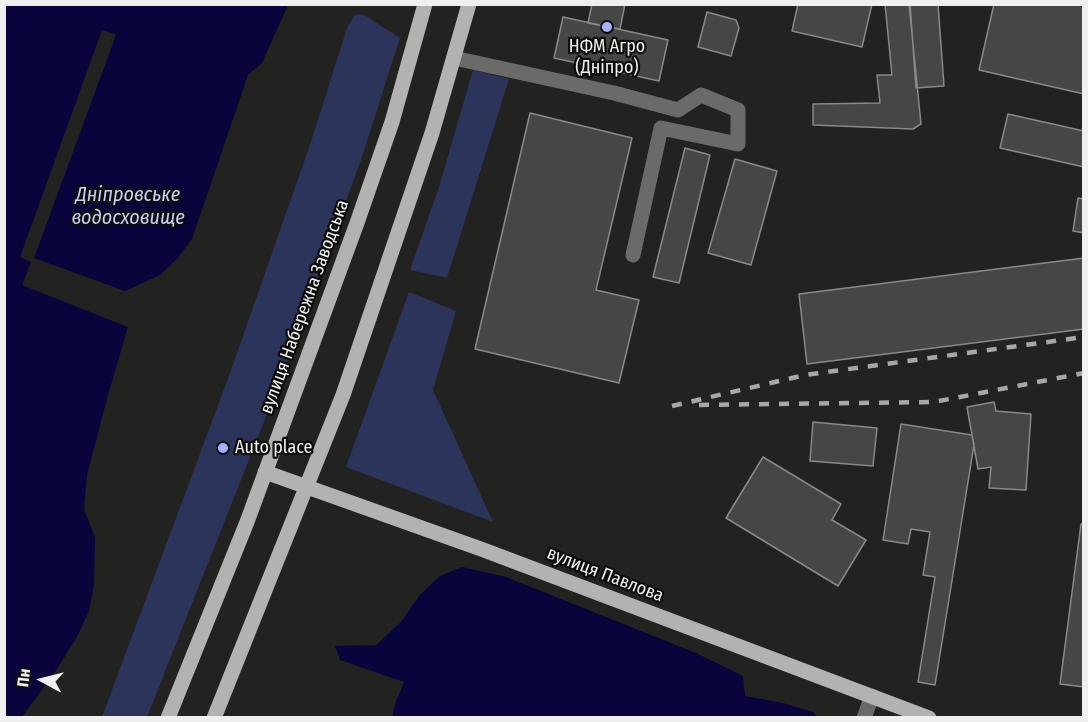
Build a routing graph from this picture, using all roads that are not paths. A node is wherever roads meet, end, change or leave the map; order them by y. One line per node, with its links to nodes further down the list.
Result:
1 (425, 4): 5 (main road, вулиця Набережна Заводська)
2 (469, 4): 3 (main road)
3 (454, 58): 4 (lane); 6 (main road)
4 (633, 255)
5 (265, 472): 6 (main road, вулиця Павлова); 8 (main road, вулиця Набережна Заводська)
6 (307, 488): 7 (main road, вулиця Павлова); 9 (main road)
7 (872, 696): 10 (lane); 11 (main road, вулиця Павлова)
8 (168, 717)
9 (214, 717)
10 (864, 717)
11 (929, 717)

